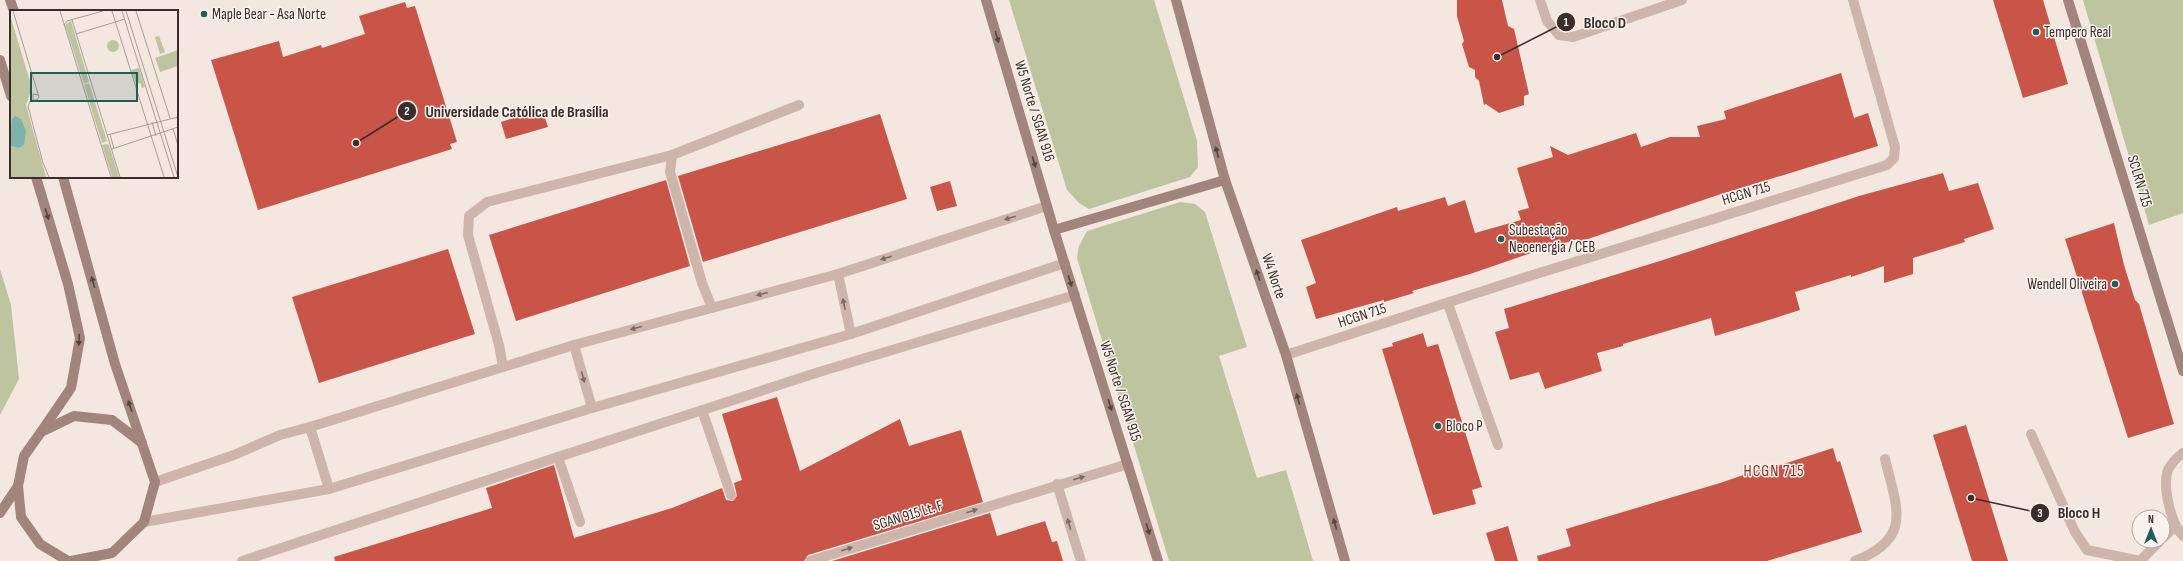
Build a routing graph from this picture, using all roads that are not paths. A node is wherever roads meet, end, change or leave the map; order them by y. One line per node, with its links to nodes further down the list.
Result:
1 (10, 0): 8 (street)
2 (986, 0): 16 (street, W5 Norte / SGAN 916, one-way to 16)
3 (1176, 0): 15 (street, W4 Norte, one-way to 3)
4 (1540, 0): 5 (street)
5 (1682, 0)
6 (1853, 0): 21 (street, HCGN 715)
7 (2068, 0): 27 (street, SCLRN 715)
8 (14, 10)
9 (0, 60): 10 (street)
10 (10, 93)
11 (799, 105): 12 (street)
12 (672, 155): 22 (street); 26 (street)
13 (36, 178): 31 (street, one-way to 31)
14 (63, 178): 33 (street, one-way to 14)
15 (1225, 180): 17 (street); 25 (street, W4 Norte, one-way to 15)
16 (1047, 206): 17 (street, W5 Norte / SGAN 916); 19 (street, one-way to 19)
17 (1054, 230): 18 (street, W5 Norte / SGAN 915)
18 (1065, 263): 20 (street, W5 Norte / SGAN 915, one-way to 20); 23 (street)
19 (838, 274): 22 (street, one-way to 22); 23 (street, one-way to 19)
20 (1075, 295): 29 (street); 38 (street, W5 Norte / SGAN 915, one-way to 38)
21 (1448, 304): 25 (street, HCGN 715); 34 (street)
22 (712, 308): 24 (street, one-way to 24)
23 (851, 334): 28 (street)
24 (574, 345): 26 (street); 28 (street, one-way to 28)
25 (1286, 355): 56 (street, W4 Norte, one-way to 25)
26 (503, 367): 30 (street)
27 (2183, 371)
28 (592, 408): 42 (street)
29 (702, 410): 36 (street); 43 (street)
30 (310, 427): 39 (street); 42 (street)
31 (41, 432): 33 (street); 41 (street)
32 (2031, 434): 58 (street)
33 (142, 443): 39 (street)
34 (1498, 445)
35 (2183, 453): 47 (street)
36 (558, 457): 46 (street); 52 (street)
37 (1885, 459): 57 (street)
38 (1128, 464): 40 (street, SGAN 915 Lt. F, one-way to 38); 55 (street, W5 Norte / SGAN 915, one-way to 55)
39 (155, 482): 45 (street)
40 (1057, 484): 53 (street, SGAN 915 Lt. F, one-way to 40); 54 (street, one-way to 40)
41 (18, 486): 44 (street); 51 (street)
42 (329, 488): 45 (street)
43 (732, 495)
44 (0, 513)
45 (144, 522): 51 (street)
46 (580, 522)
47 (2175, 526): 48 (street); 49 (street)
48 (2171, 530)
49 (2183, 536)
50 (2152, 549): 58 (street)
51 (70, 561)
52 (242, 561)
53 (810, 561)
54 (1081, 561)
55 (1158, 561)
56 (1345, 561)
57 (1855, 561)
58 (2140, 561)

